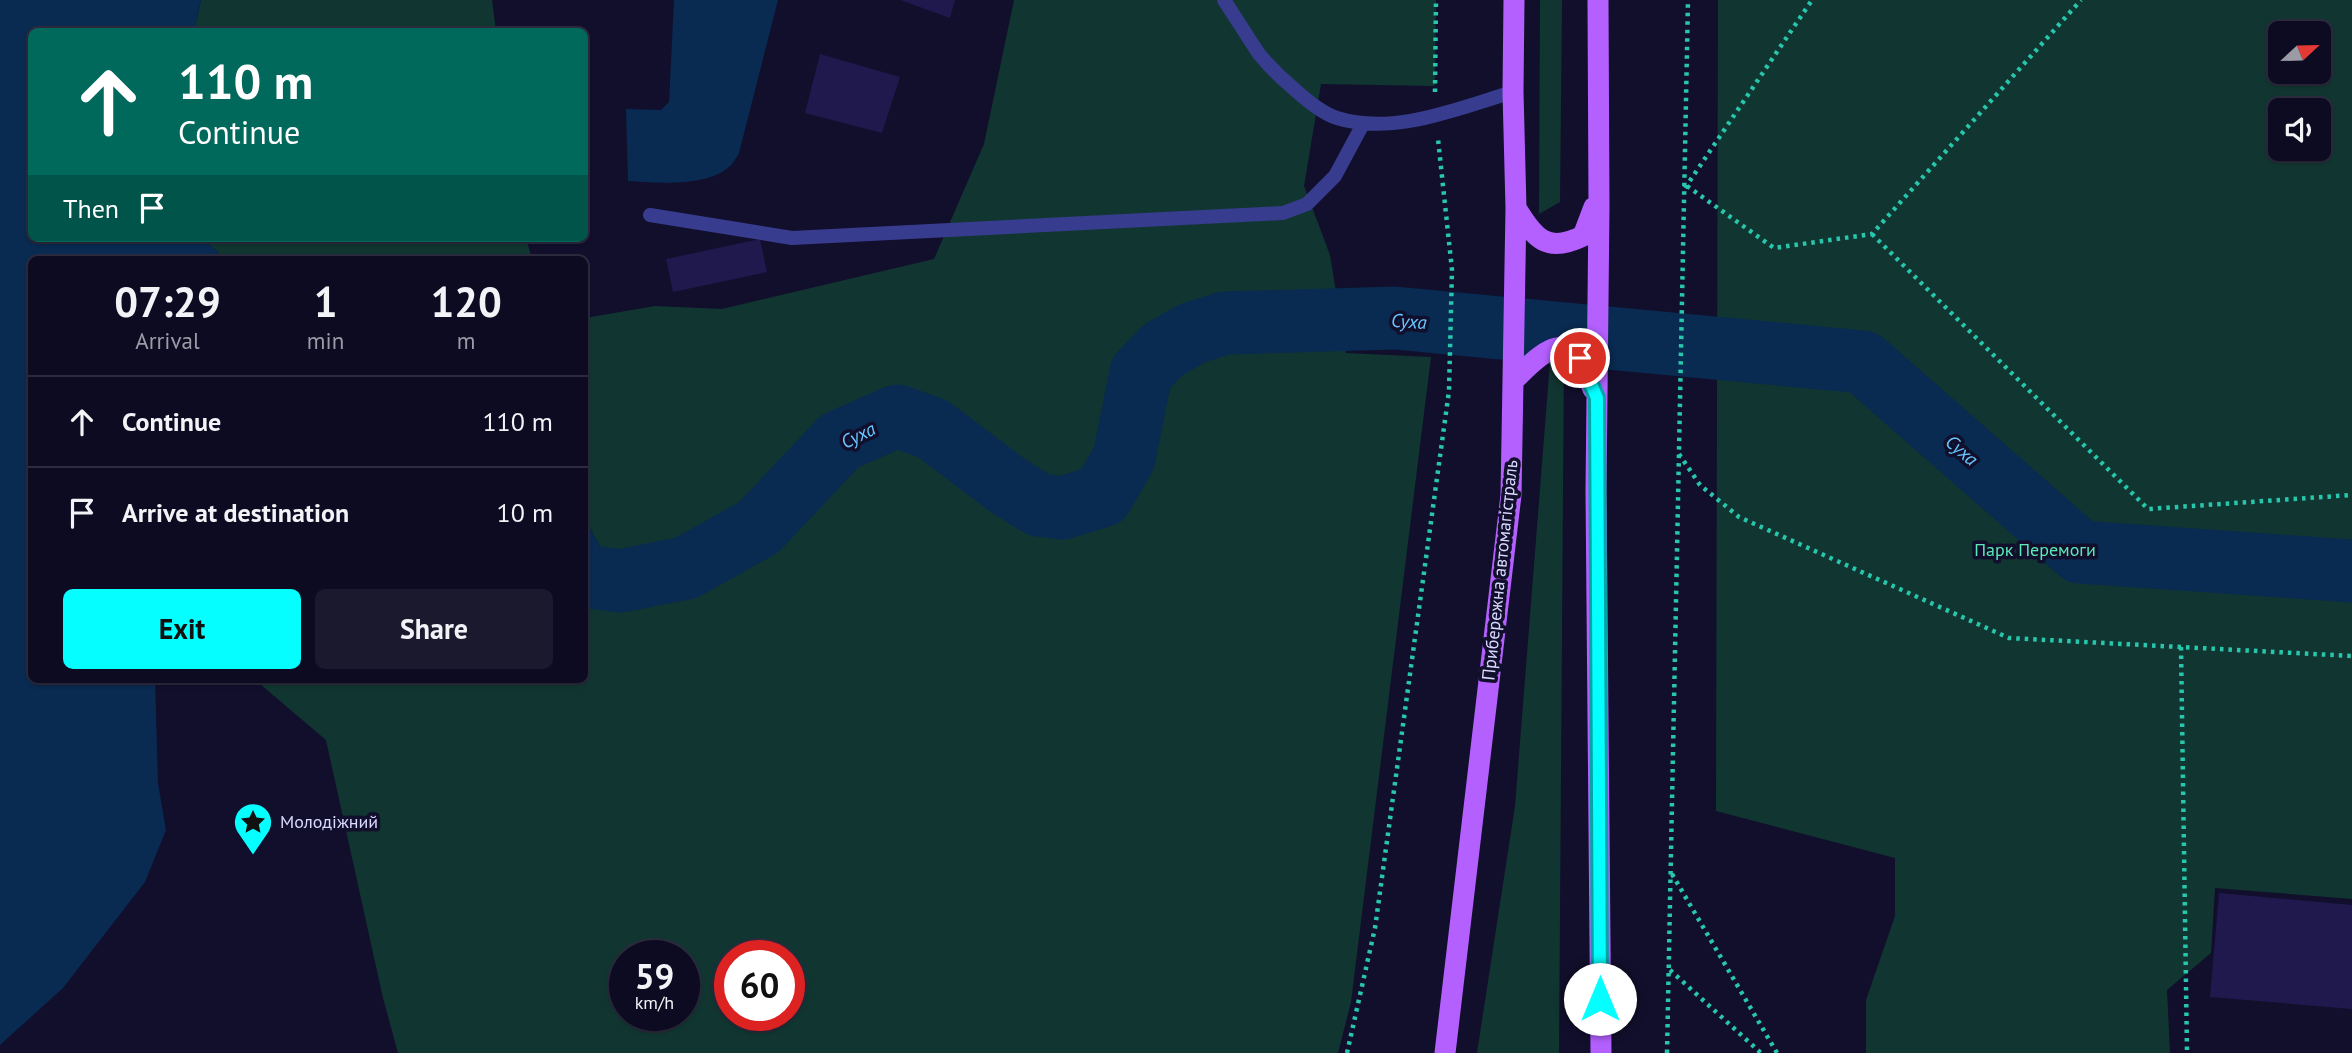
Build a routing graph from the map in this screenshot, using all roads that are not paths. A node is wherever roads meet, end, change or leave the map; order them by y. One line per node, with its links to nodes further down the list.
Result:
1 (1224, 0): 5 (lane)
2 (1514, 0): 4 (main road, Прибережна автомагістраль)
3 (1598, 0): 6 (main road)
4 (1513, 92): 5 (lane); 7 (main road, Прибережна автомагістраль)
5 (1363, 124): 8 (lane)
6 (1599, 201): 7 (main road); 10 (main road)
7 (1516, 211): 9 (main road, Прибережна автомагістраль)
8 (650, 215)
9 (1513, 382): 10 (main road); 11 (main road, Прибережна автомагістраль)
10 (1597, 398): 12 (main road)
11 (1445, 1053)
12 (1601, 1053)

